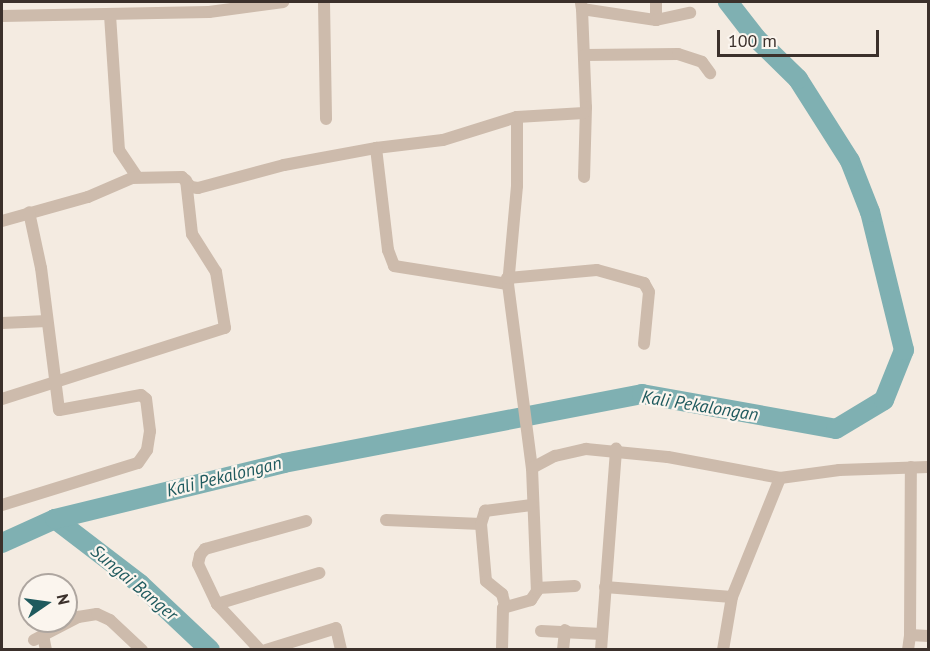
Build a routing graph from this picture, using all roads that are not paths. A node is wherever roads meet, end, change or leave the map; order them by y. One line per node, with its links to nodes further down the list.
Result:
1 (283, 2): 5 (street)
2 (324, 2): 14 (street)
3 (656, 2): 9 (street)
4 (581, 5): 9 (street); 10 (street)
5 (152, 8): 7 (street)
6 (690, 13): 9 (street)
7 (110, 15): 8 (street); 16 (street)
8 (2, 16)
9 (656, 20)
10 (585, 55): 11 (street); 12 (street)
11 (710, 73)
12 (584, 113): 13 (street); 17 (street)
13 (517, 117): 15 (street); 21 (street)
14 (326, 119)
15 (376, 148): 18 (street); 21 (street)
16 (137, 177): 18 (street); 19 (street)
17 (584, 177)
18 (186, 180): 25 (street)
19 (29, 212): 20 (street); 22 (street)
20 (2, 221)
21 (507, 281): 24 (street); 30 (street)
22 (47, 321): 23 (street); 25 (street)
23 (2, 323)
24 (645, 344)
25 (55, 382): 26 (street); 32 (street)
26 (2, 399)
27 (616, 449): 30 (street); 31 (street); 39 (street)
28 (911, 467): 29 (street); 31 (street); 47 (street)
29 (928, 467)
30 (532, 468): 33 (street)
31 (780, 478): 41 (street)
32 (2, 505)
33 (532, 505): 36 (street); 40 (street)
34 (306, 520): 42 (street)
35 (386, 520): 36 (street)
36 (481, 524): 43 (street)
37 (318, 573): 42 (street)
38 (575, 586): 40 (street)
39 (605, 587): 41 (street); 46 (street)
40 (537, 588): 43 (street)
41 (732, 597): 57 (street)
42 (217, 604): 51 (street)
43 (504, 605): 54 (street)
44 (565, 630): 45 (street); 46 (street); 55 (street)
45 (541, 631)
46 (602, 633): 56 (street)
47 (910, 635): 48 (street); 58 (street)
48 (928, 636)
49 (46, 650): 50 (street)
50 (142, 650)
51 (260, 650)
52 (266, 650): 53 (street)
53 (341, 650)
54 (502, 650)
55 (563, 650)
56 (602, 650)
57 (723, 650)
58 (908, 650)

